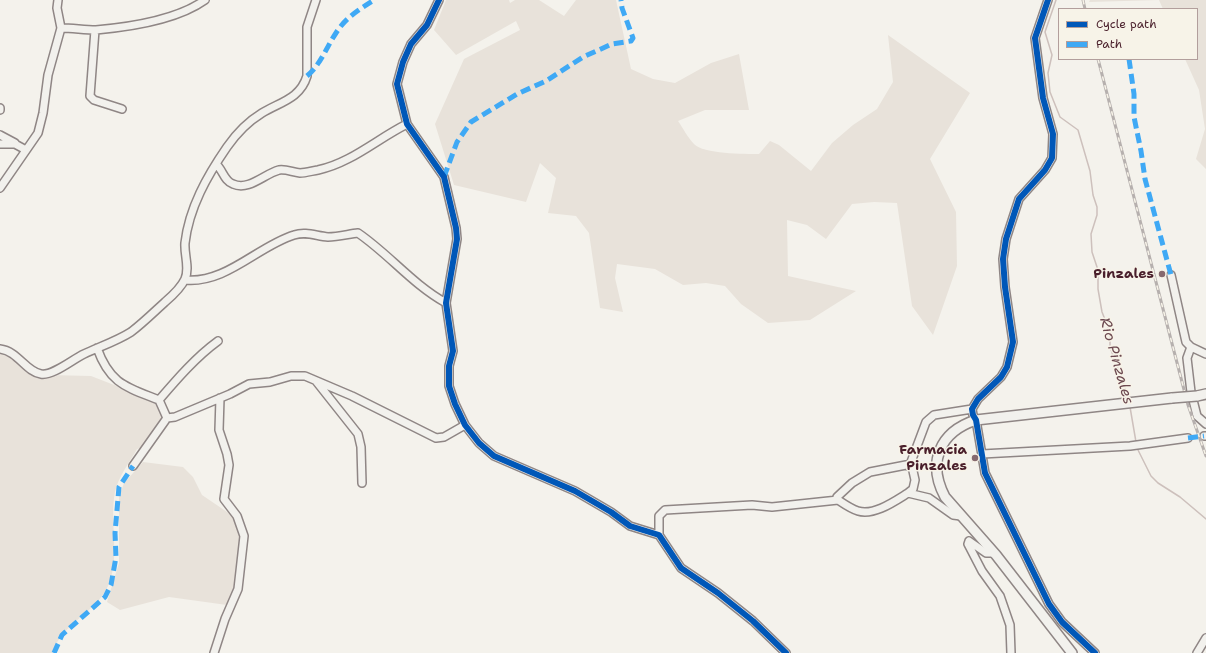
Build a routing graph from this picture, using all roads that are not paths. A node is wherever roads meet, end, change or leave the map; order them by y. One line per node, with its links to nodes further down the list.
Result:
1 (58, 0): 6 (street)
2 (205, 0): 7 (street)
3 (316, 0): 14 (street)
4 (439, 0): 9 (street)
5 (1048, 0): 28 (street)
6 (61, 28): 7 (street); 13 (street)
7 (95, 30): 8 (street)
8 (122, 109)
9 (407, 124): 14 (street); 18 (street)
10 (0, 135): 12 (street)
11 (0, 144): 12 (street)
12 (15, 144): 13 (street)
13 (26, 150): 15 (street)
14 (216, 164): 17 (street)
15 (0, 188)
16 (1171, 275): 20 (street)
17 (185, 280): 18 (street); 21 (street)
18 (446, 303): 32 (street)
19 (218, 341): 27 (street)
20 (1191, 347): 23 (street); 31 (street)
21 (97, 348): 22 (street); 27 (street)
22 (0, 349)
23 (1206, 354)
24 (316, 380): 26 (street); 32 (street); 37 (street)
25 (1201, 395): 30 (main road, bridge)
26 (220, 398): 29 (street); 44 (street)
27 (158, 400): 29 (street)
28 (972, 409): 30 (street); 36 (street)
29 (167, 418): 35 (street)
30 (976, 420): 34 (street); 40 (main road)
31 (1206, 424)
32 (465, 425): 41 (street)
33 (1188, 438): 34 (street)
34 (982, 454): 48 (street)
35 (133, 466)
36 (911, 467): 38 (street); 39 (street)
37 (362, 483)
38 (908, 493): 39 (street); 40 (street)
39 (838, 500): 41 (street)
40 (961, 516): 42 (main road)
41 (658, 535): 45 (street)
42 (994, 553): 46 (street); 47 (main road)
43 (1206, 638): 49 (street)
44 (214, 653)
45 (786, 653)
46 (1011, 653)
47 (1072, 653)
48 (1095, 653)
49 (1197, 653)

